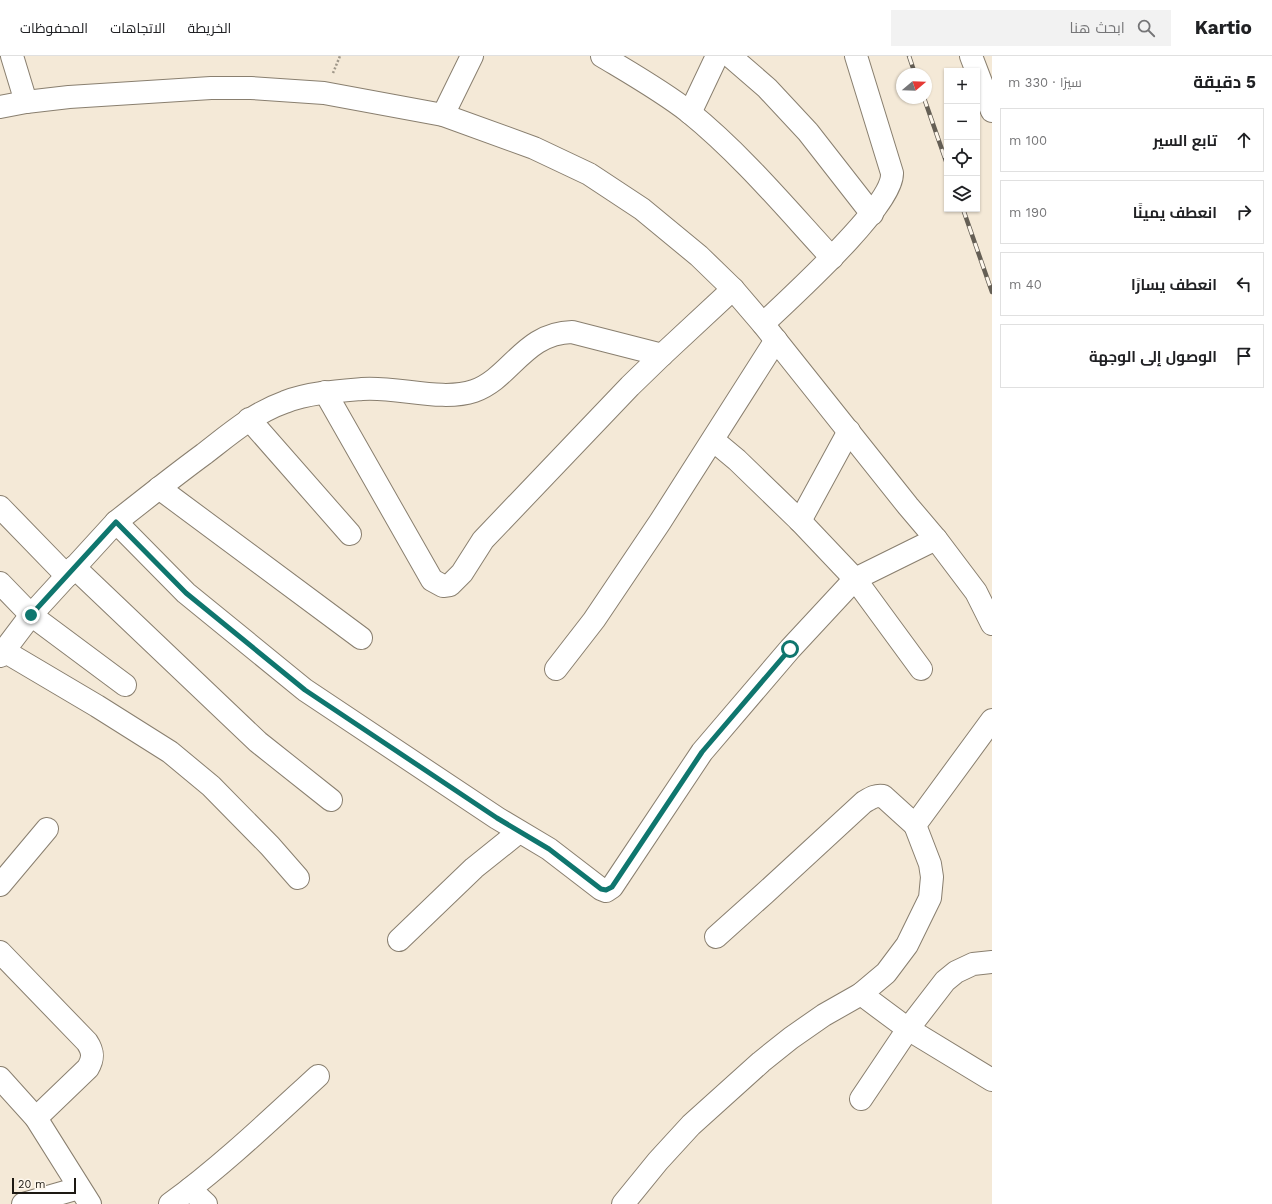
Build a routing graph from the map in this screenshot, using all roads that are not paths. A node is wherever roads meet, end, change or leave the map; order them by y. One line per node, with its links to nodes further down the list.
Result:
1 (12, 56): 9 (street)
2 (472, 56): 13 (street)
3 (602, 56): 12 (street)
4 (717, 56): 12 (street)
5 (730, 56): 14 (street)
6 (856, 56): 14 (street)
7 (971, 56): 8 (street)
8 (986, 74): 11 (street)
9 (26, 102): 10 (street); 13 (street)
10 (0, 107)
11 (992, 111)
12 (690, 113): 15 (street)
13 (443, 115): 16 (street)
14 (872, 214): 15 (street)
15 (832, 258): 17 (street)
16 (733, 289): 17 (street); 18 (street)
17 (769, 332): 21 (street); 22 (street)
18 (662, 355): 19 (street); 19 (street)
19 (325, 392): 20 (street)
20 (249, 419): 23 (street); 27 (street)
21 (849, 431): 25 (street); 28 (street)
22 (712, 440): 25 (street); 37 (street)
23 (159, 488): 26 (street); 35 (street)
24 (0, 507): 29 (street)
25 (800, 521): 30 (street)
26 (116, 522): 29 (street); 44 (street)
27 (350, 534)
28 (936, 539): 30 (street); 32 (street)
29 (70, 571): 33 (street); 41 (street)
30 (855, 579): 38 (street); 44 (street)
31 (0, 583): 33 (street)
32 (984, 591): 34 (street)
33 (31, 615): 36 (street); 39 (street)
34 (991, 620)
35 (361, 638)
36 (2, 654): 45 (street)
37 (556, 669)
38 (920, 669)
39 (125, 685)
40 (992, 720): 42 (street)
41 (331, 800)
42 (915, 825): 47 (street); 51 (street)
43 (47, 830): 46 (street)
44 (519, 832): 48 (street)
45 (298, 878)
46 (0, 885)
47 (716, 936)
48 (399, 940)
49 (0, 952): 57 (street)
50 (992, 962): 52 (street)
51 (861, 994): 52 (street); 63 (street)
52 (908, 1029): 55 (street); 56 (street)
53 (318, 1076): 58 (street)
54 (0, 1078): 57 (street)
55 (992, 1080)
56 (861, 1099)
57 (36, 1118): 59 (street)
58 (190, 1189): 61 (street); 62 (street)
59 (85, 1196): 60 (street)
60 (23, 1204)
61 (170, 1204)
62 (206, 1204)
63 (623, 1204)

